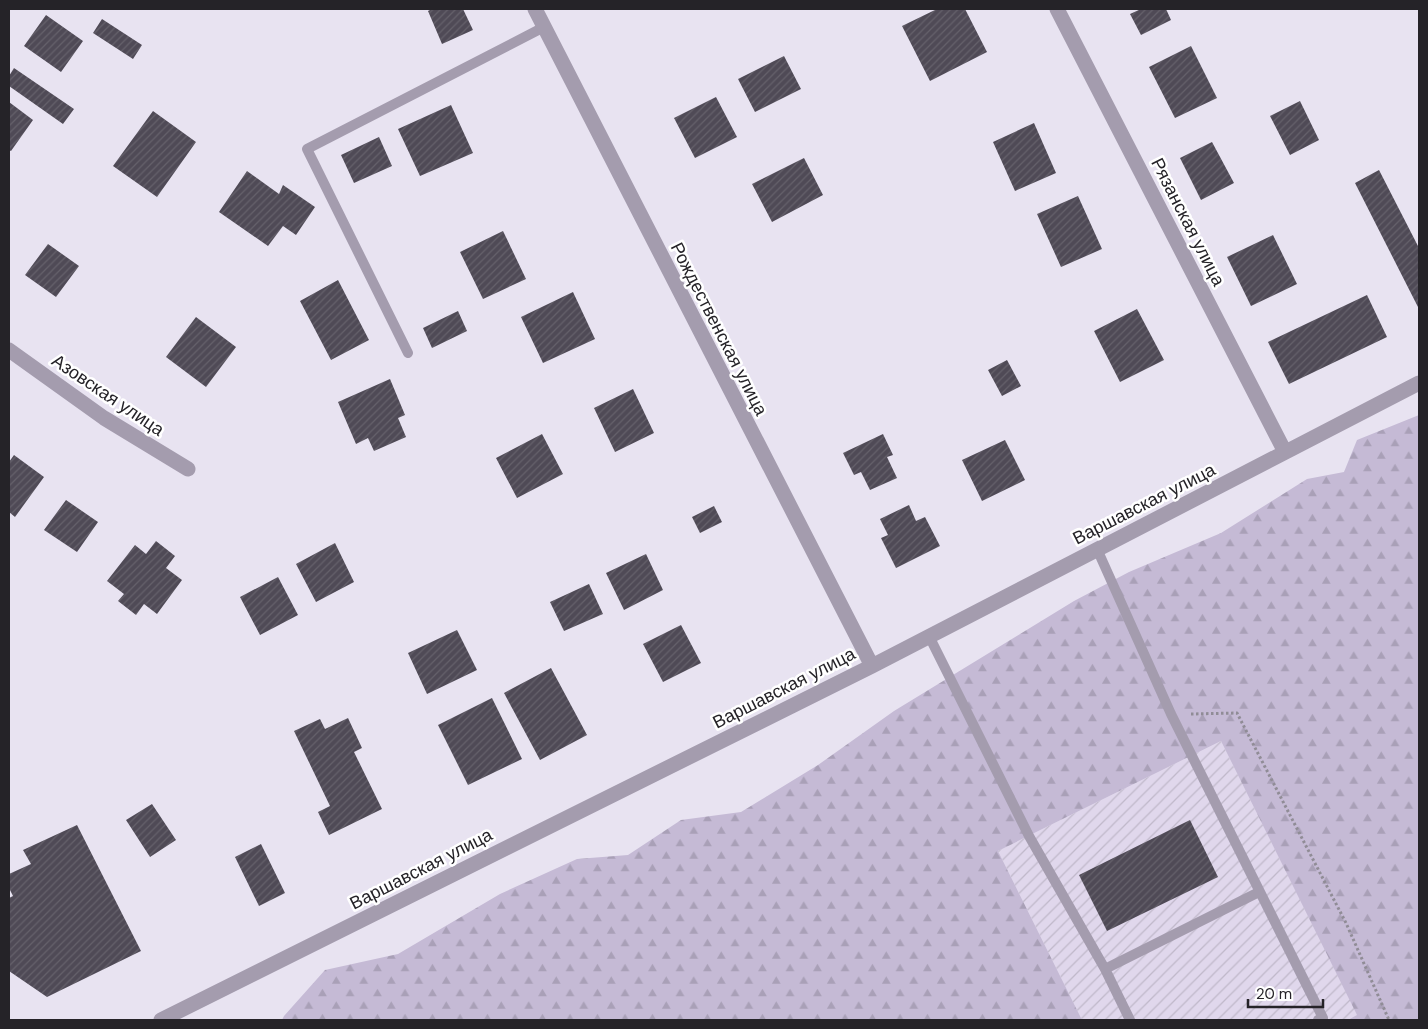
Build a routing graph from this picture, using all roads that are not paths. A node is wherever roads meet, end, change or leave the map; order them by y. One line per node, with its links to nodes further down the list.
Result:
1 (535, 9): 3 (street, Рождественская улица)
2 (1057, 9): 7 (street, Рязанская улица)
3 (544, 27): 5 (lane); 11 (street, Рождественская улица)
4 (9, 350): 8 (street, Азовская улица)
5 (408, 353)
6 (1419, 384): 7 (street, Варшавская улица)
7 (1285, 452): 9 (street, Варшавская улица)
8 (188, 469)
9 (1097, 549): 10 (street, Варшавская улица); 12 (lane)
10 (929, 636): 11 (street, Варшавская улица); 13 (lane)
11 (872, 666): 14 (street, Варшавская улица)
12 (1259, 892): 13 (lane); 16 (lane)
13 (1105, 969): 15 (lane)
14 (162, 1020)
15 (1130, 1020)
16 (1318, 1020)

